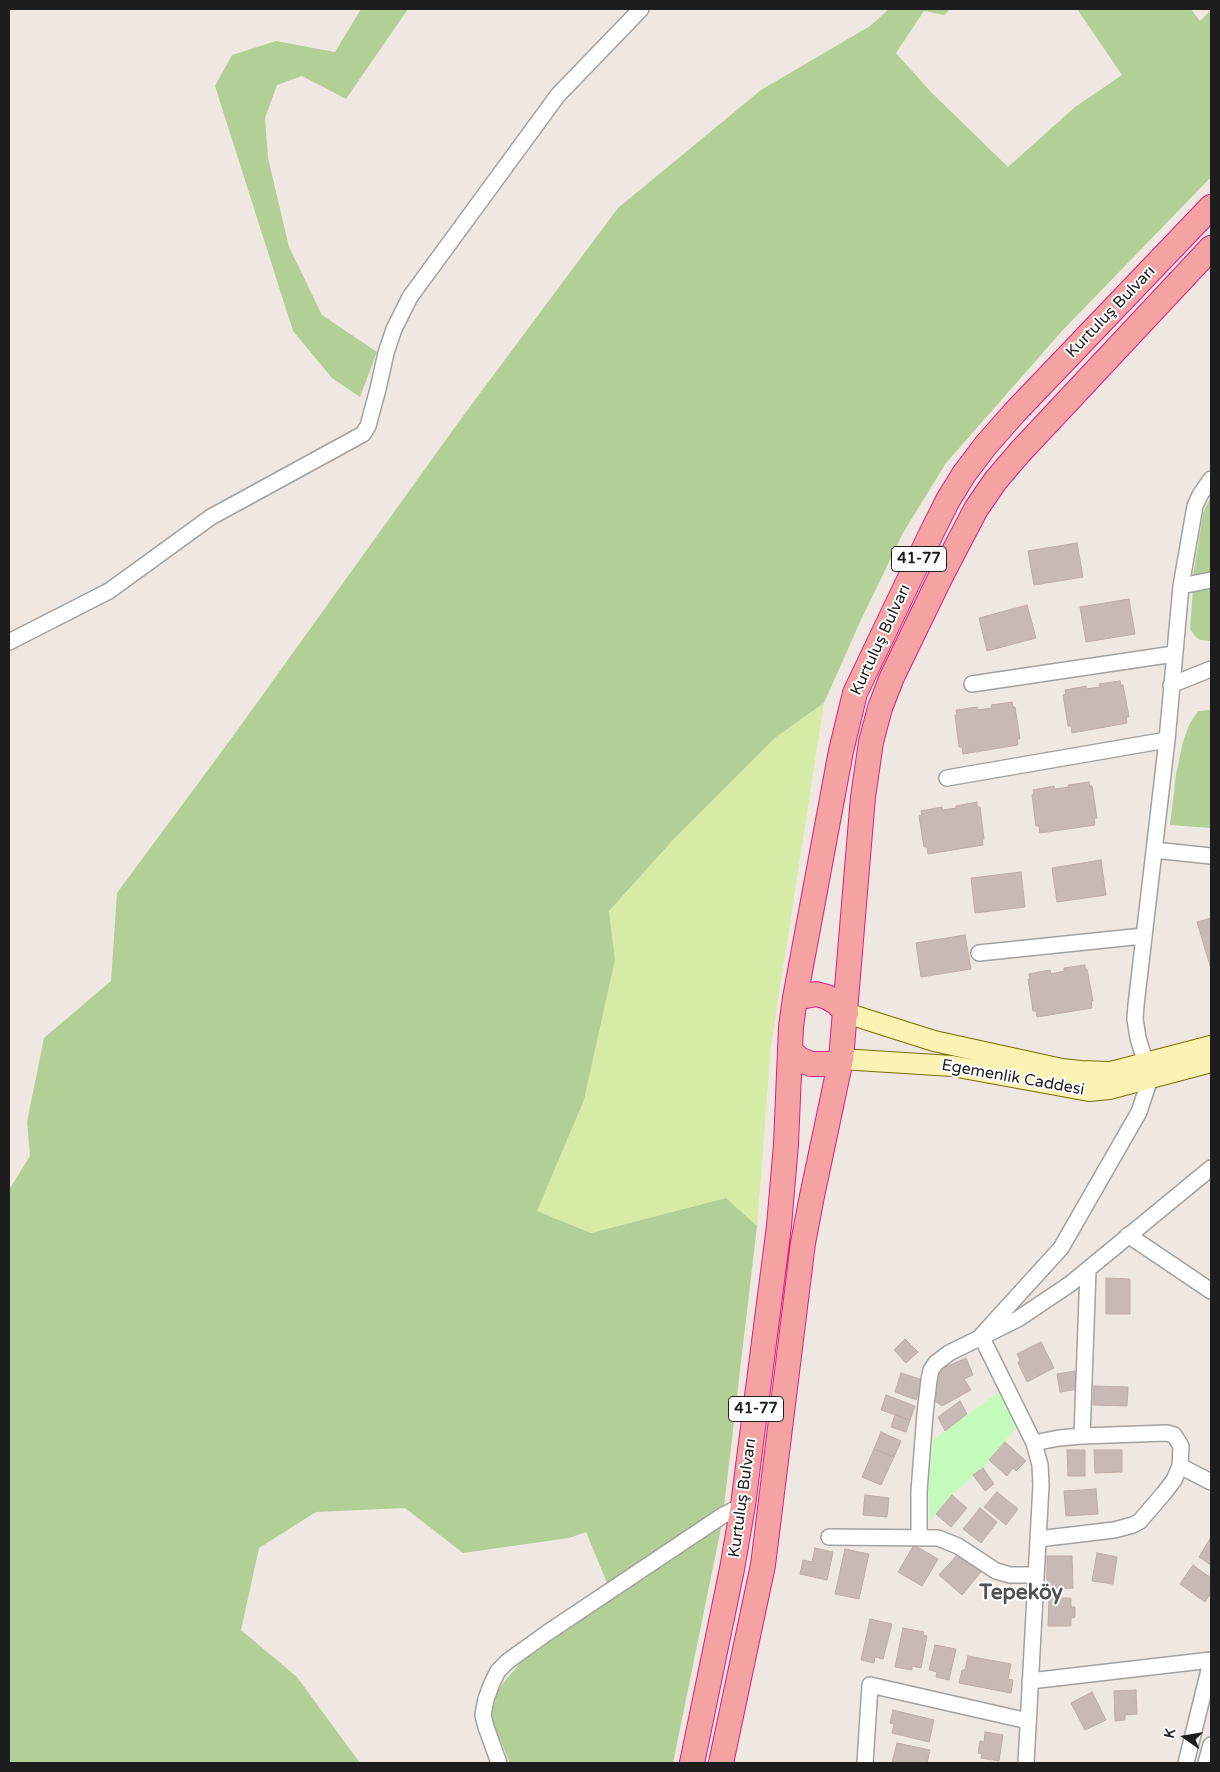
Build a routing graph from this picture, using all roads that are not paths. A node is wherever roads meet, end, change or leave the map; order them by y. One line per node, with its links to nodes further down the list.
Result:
1 (641, 9): 7 (street)
2 (1211, 207): 18 (highway, Kurtuluş Bulvarı / 41-77)
3 (1211, 248): 19 (highway, Kurtuluş Bulvarı / 41-77)
4 (1211, 479): 6 (street)
5 (1211, 580): 6 (street)
6 (1181, 586): 8 (street)
7 (9, 642)
8 (1174, 654): 10 (street); 11 (street)
9 (1211, 668): 11 (street)
10 (972, 684)
11 (1171, 685): 12 (street)
12 (1166, 740): 13 (street); 14 (street)
13 (947, 778)
14 (1154, 850): 15 (street); 16 (street)
15 (1211, 856)
16 (1144, 936): 17 (street); 24 (street)
17 (979, 953)
18 (795, 998): 19 (highway); 21 (highway)
19 (846, 1012): 22 (highway); 24 (main road, Egemenlik Caddesi)
20 (1211, 1046): 24 (main road, Egemenlik Caddesi)
21 (790, 1051): 22 (highway); 34 (highway, Kurtuluş Bulvarı / 41-77)
22 (841, 1059): 24 (main road, Egemenlik Caddesi); 45 (highway, Kurtuluş Bulvarı / 41-77)
23 (1211, 1062): 24 (main road, Egemenlik Caddesi)
24 (1147, 1071): 29 (street)
25 (1211, 1168): 26 (street)
26 (1128, 1235): 27 (street); 28 (street)
27 (1088, 1270): 29 (street); 30 (street)
28 (1211, 1291)
29 (981, 1336): 31 (street); 36 (street)
30 (1082, 1436): 31 (street); 32 (street)
31 (1034, 1443): 37 (street)
32 (1180, 1466): 33 (street); 37 (street)
33 (1211, 1482)
34 (743, 1506): 43 (street); 44 (highway, Kurtuluş Bulvarı / 41-77)
35 (829, 1537): 36 (street)
36 (919, 1537): 38 (street)
37 (1038, 1540): 38 (street)
38 (1036, 1575): 40 (street)
39 (1211, 1661): 40 (street); 48 (street)
40 (1030, 1681): 41 (street)
41 (1028, 1721): 46 (street); 47 (street)
42 (1211, 1745): 49 (street)
43 (499, 1763)
44 (692, 1763)
45 (721, 1763)
46 (865, 1763)
47 (1026, 1763)
48 (1186, 1763)
49 (1206, 1763)

